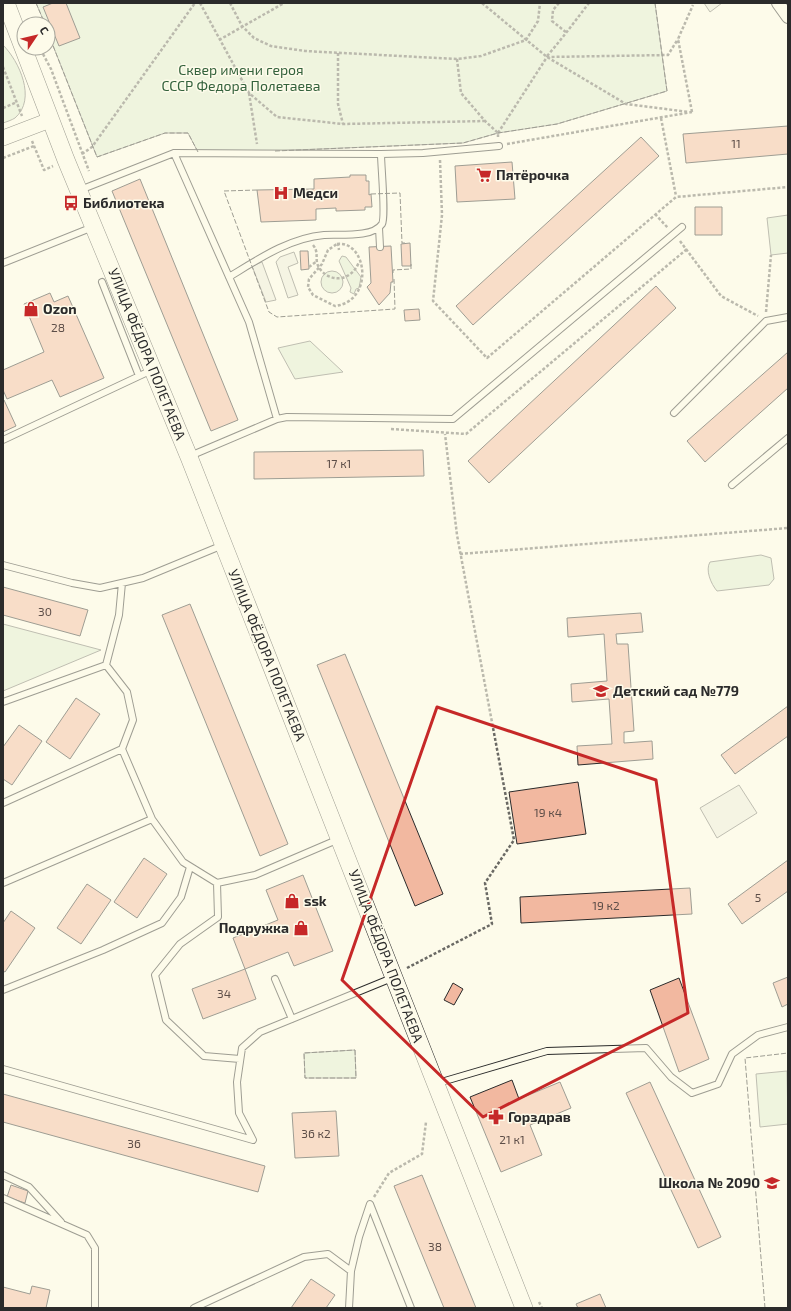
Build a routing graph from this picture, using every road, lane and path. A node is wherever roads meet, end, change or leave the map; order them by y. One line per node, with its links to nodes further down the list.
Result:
1 (195, 3): 40 (path)
2 (200, 3): 16 (path)
3 (230, 3): 13 (path)
4 (284, 3): 13 (path)
5 (482, 3): 17 (path)
6 (540, 3): 17 (path)
7 (558, 3): 14 (path)
8 (589, 3): 14 (path)
9 (778, 3): 12 (street)
10 (693, 4): 15 (path)
11 (6, 12): 27 (main road, УЛИЦА ФЁДОРА ПОЛЕТАЕВА)
12 (788, 17)
13 (242, 26): 16 (path); 18 (path)
14 (567, 34): 19 (path)
15 (678, 38): 19 (path); 25 (path)
16 (219, 40): 22 (path)
17 (526, 40): 19 (path); 20 (path)
18 (338, 52): 20 (path); 29 (path)
19 (547, 57): 25 (path); 31 (path)
20 (457, 60): 28 (path)
21 (3, 67): 23 (path)
22 (249, 93): 29 (path); 35 (path)
23 (17, 102): 24 (path); 30 (path)
24 (3, 108)
25 (692, 112): 26 (path)
26 (661, 118): 34 (path); 43 (path)
27 (50, 120): 30 (street); 40 (main road, УЛИЦА ФЁДОРА ПОЛЕТАЕВА)
28 (484, 121): 29 (path); 31 (path)
29 (343, 124)
30 (26, 128): 32 (street); 33 (path)
31 (498, 133): 34 (path)
32 (3, 138)
33 (34, 146): 39 (path); 40 (path)
34 (499, 146): 36 (lane)
35 (258, 151)
36 (440, 151): 38 (lane); 44 (path)
37 (174, 153): 38 (lane); 42 (lane); 57 (lane)
38 (381, 154): 47 (lane)
39 (3, 158)
40 (66, 160): 42 (main road, УЛИЦА ФЁДОРА ПОЛЕТАЕВА)
41 (788, 187): 43 (path)
42 (79, 190): 45 (main road, УЛИЦА ФЁДОРА ПОЛЕТАЕВА)
43 (676, 196): 44 (path)
44 (656, 214): 48 (path)
45 (94, 227): 54 (lane); 61 (main road, УЛИЦА ФЁДОРА ПОЛЕТАЕВА)
46 (682, 227): 48 (lane)
47 (379, 228): 49 (lane); 50 (lane)
48 (674, 234): 60 (path); 63 (lane)
49 (306, 239): 52 (path); 57 (lane)
50 (380, 247)
51 (771, 255): 60 (path)
52 (317, 261): 55 (path); 56 (path)
53 (360, 261): 56 (path); 56 (path); 56 (path)
54 (3, 264)
55 (309, 267)
56 (319, 268)
57 (229, 277): 63 (lane)
58 (102, 282): 61 (lane)
59 (788, 317): 60 (lane)
60 (766, 321): 62 (lane)
61 (146, 373): 66 (lane); 67 (main road, УЛИЦА ФЁДОРА ПОЛЕТАЕВА)
62 (674, 413)
63 (277, 419): 67 (lane)
64 (446, 434): 71 (path)
65 (788, 438): 68 (lane)
66 (3, 440)
67 (189, 457): 70 (main road, УЛИЦА ФЁДОРА ПОЛЕТАЕВА)
68 (732, 485)
69 (788, 528): 71 (path)
70 (224, 545): 73 (lane); 79 (main road, УЛИЦА ФЁДОРА ПОЛЕТАЕВА)
71 (460, 554): 83 (path)
72 (3, 565): 73 (lane)
73 (122, 583): 74 (lane)
74 (106, 665): 75 (lane); 76 (lane)
75 (3, 702)
76 (122, 749): 77 (lane); 78 (lane)
77 (3, 803)
78 (152, 819): 80 (lane); 81 (lane)
79 (340, 839): 82 (lane); 83 (main road, УЛИЦА ФЁДОРА ПОЛЕТАЕВА)
80 (190, 867): 82 (lane); 85 (lane)
81 (3, 883)
82 (217, 883): 88 (lane)
83 (401, 972): 86 (lane); 90 (main road, УЛИЦА ФЁДОРА ПОЛЕТАЕВА)
84 (275, 979): 86 (lane)
85 (3, 990)
86 (292, 1019): 88 (lane)
87 (788, 1027): 90 (lane)
88 (240, 1059): 89 (lane)
89 (3, 1068)
90 (436, 1084): 101 (main road, УЛИЦА ФЁДОРА ПОЛЕТАЕВА)
91 (426, 1122): 94 (path)
92 (3, 1175): 95 (lane)
93 (3, 1198): 95 (lane)
94 (370, 1204): 96 (lane); 100 (lane)
95 (63, 1224): 97 (lane)
96 (351, 1271): 98 (lane); 99 (lane)
97 (95, 1308)
98 (194, 1308)
99 (349, 1308)
100 (411, 1308)
101 (524, 1308)

